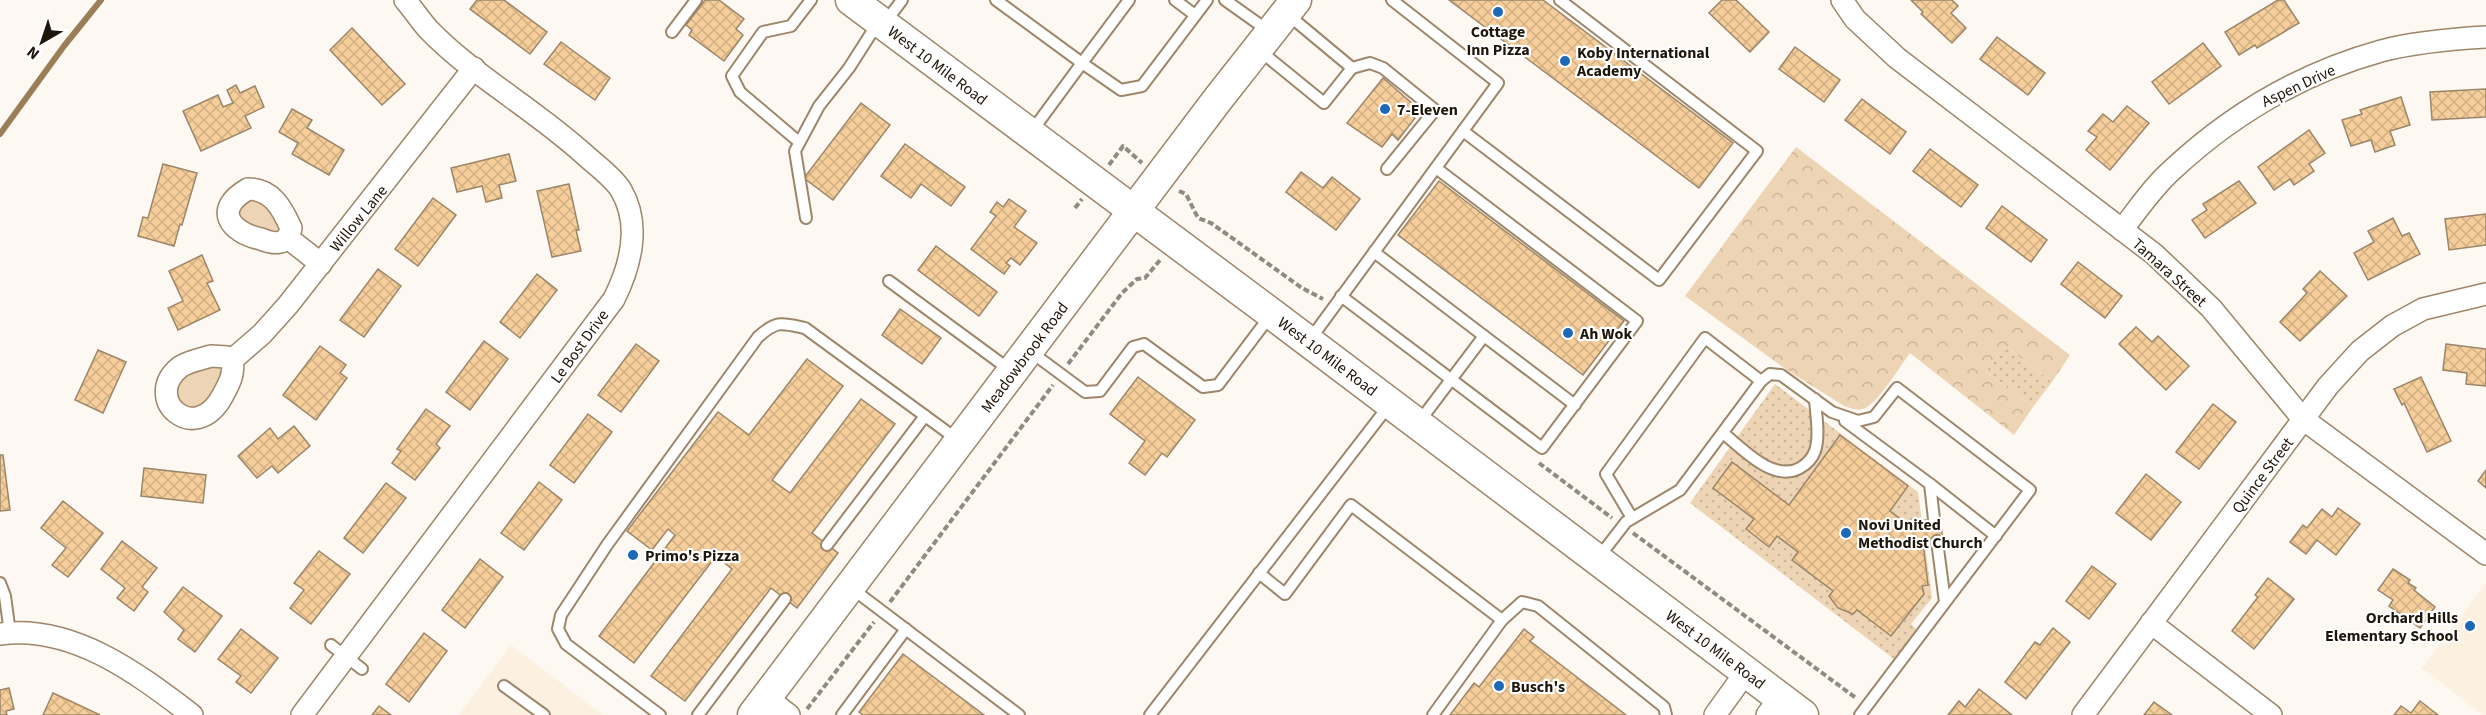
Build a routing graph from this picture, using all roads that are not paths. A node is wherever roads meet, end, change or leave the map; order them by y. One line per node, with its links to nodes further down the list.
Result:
1 (405, 0): 20 (street, Le Bost Drive)
2 (696, 0): 17 (lane)
3 (811, 0): 24 (lane)
4 (851, 0): 15 (main road, West 10 Mile Road)
5 (902, 0): 15 (lane)
6 (996, 0): 19 (lane)
7 (1129, 0): 19 (lane)
8 (1174, 0): 14 (lane)
9 (1207, 0): 14 (lane)
10 (1225, 0): 16 (lane)
11 (1392, 0): 22 (lane)
12 (1560, 0): 22 (lane)
13 (1842, 0): 29 (street, Tamara Street)
14 (1195, 15): 19 (lane)
15 (881, 23): 23 (main road, West 10 Mile Road); 24 (lane)
16 (1278, 23): 21 (lane); 21 (lane); 27 (main road, Meadowbrook Road)
17 (672, 33)
18 (2486, 37): 29 (street, Aspen Drive)
19 (1082, 63): 23 (lane)
20 (474, 68): 32 (street, Willow Lane); 74 (street, Le Bost Drive)
21 (1352, 68): 26 (lane)
22 (1463, 131): 25 (lane)
23 (1030, 134): 27 (main road, West 10 Mile Road)
24 (799, 142): 28 (lane)
25 (1436, 168): 31 (lane); 45 (lane)
26 (1387, 170)
27 (1135, 211): 36 (main road, West 10 Mile Road); 40 (main road, Meadowbrook Road)
28 (806, 218)
29 (2122, 230): 48 (street, Tamara Street)
30 (288, 238): 32 (street)
31 (1374, 252): 35 (lane); 37 (lane)
32 (321, 264): 39 (street, Willow Lane)
33 (889, 281): 40 (lane)
34 (2486, 294): 48 (street, Quince Street)
35 (1341, 296): 38 (lane); 41 (lane)
36 (1272, 314): 38 (main road, West 10 Mile Road); 40 (lane)
37 (1484, 336): 41 (lane); 45 (lane)
38 (1308, 341): 44 (main road, West 10 Mile Road)
39 (232, 360)
40 (1021, 361): 51 (main road, Meadowbrook Road)
41 (1450, 380): 45 (lane); 49 (lane)
42 (1761, 381): 43 (lane); 50 (lane); 53 (lane)
43 (1815, 399): 46 (lane); 50 (lane)
44 (1391, 403): 49 (main road, West 10 Mile Road); 60 (lane)
45 (1575, 405)
46 (1832, 412): 52 (lane); 55 (lane)
47 (925, 416): 51 (lane); 57 (lane); 76 (lane)
48 (2303, 419): 58 (street, Tamara Street); 66 (street, Quince Street)
49 (1417, 425): 59 (main road, West 10 Mile Road)
50 (1723, 434): 53 (lane)
51 (960, 442): 62 (main road, Meadowbrook Road)
52 (1930, 484): 54 (lane); 55 (lane)
53 (1632, 518): 59 (lane)
54 (1934, 519)
55 (1996, 536): 64 (lane)
56 (1937, 541): 64 (lane)
57 (827, 544)
58 (2486, 554)
59 (1597, 560): 69 (main road, West 10 Mile Road)
60 (1259, 573): 65 (lane); 80 (lane)
61 (0, 583): 68 (lane)
62 (850, 587): 67 (lane); 71 (main road, Meadowbrook Road)
63 (785, 599): 77 (lane)
64 (1946, 602): 84 (lane)
65 (1502, 620): 81 (lane); 82 (lane)
66 (2151, 623): 85 (street, Quince Street); 86 (street)
67 (906, 630): 78 (lane); 79 (lane)
68 (5, 633): 73 (street)
69 (1746, 672): 72 (main road, West 10 Mile Road); 83 (street)
70 (504, 686): 75 (lane)
71 (770, 709)
72 (1784, 709)
73 (192, 715)
74 (302, 715)
75 (544, 715)
76 (660, 715)
77 (698, 715)
78 (842, 715)
79 (1018, 715)
80 (1150, 715)
81 (1433, 715)
82 (1666, 715)
83 (1715, 715)
84 (1860, 715)
85 (2083, 715)
86 (2271, 715)

